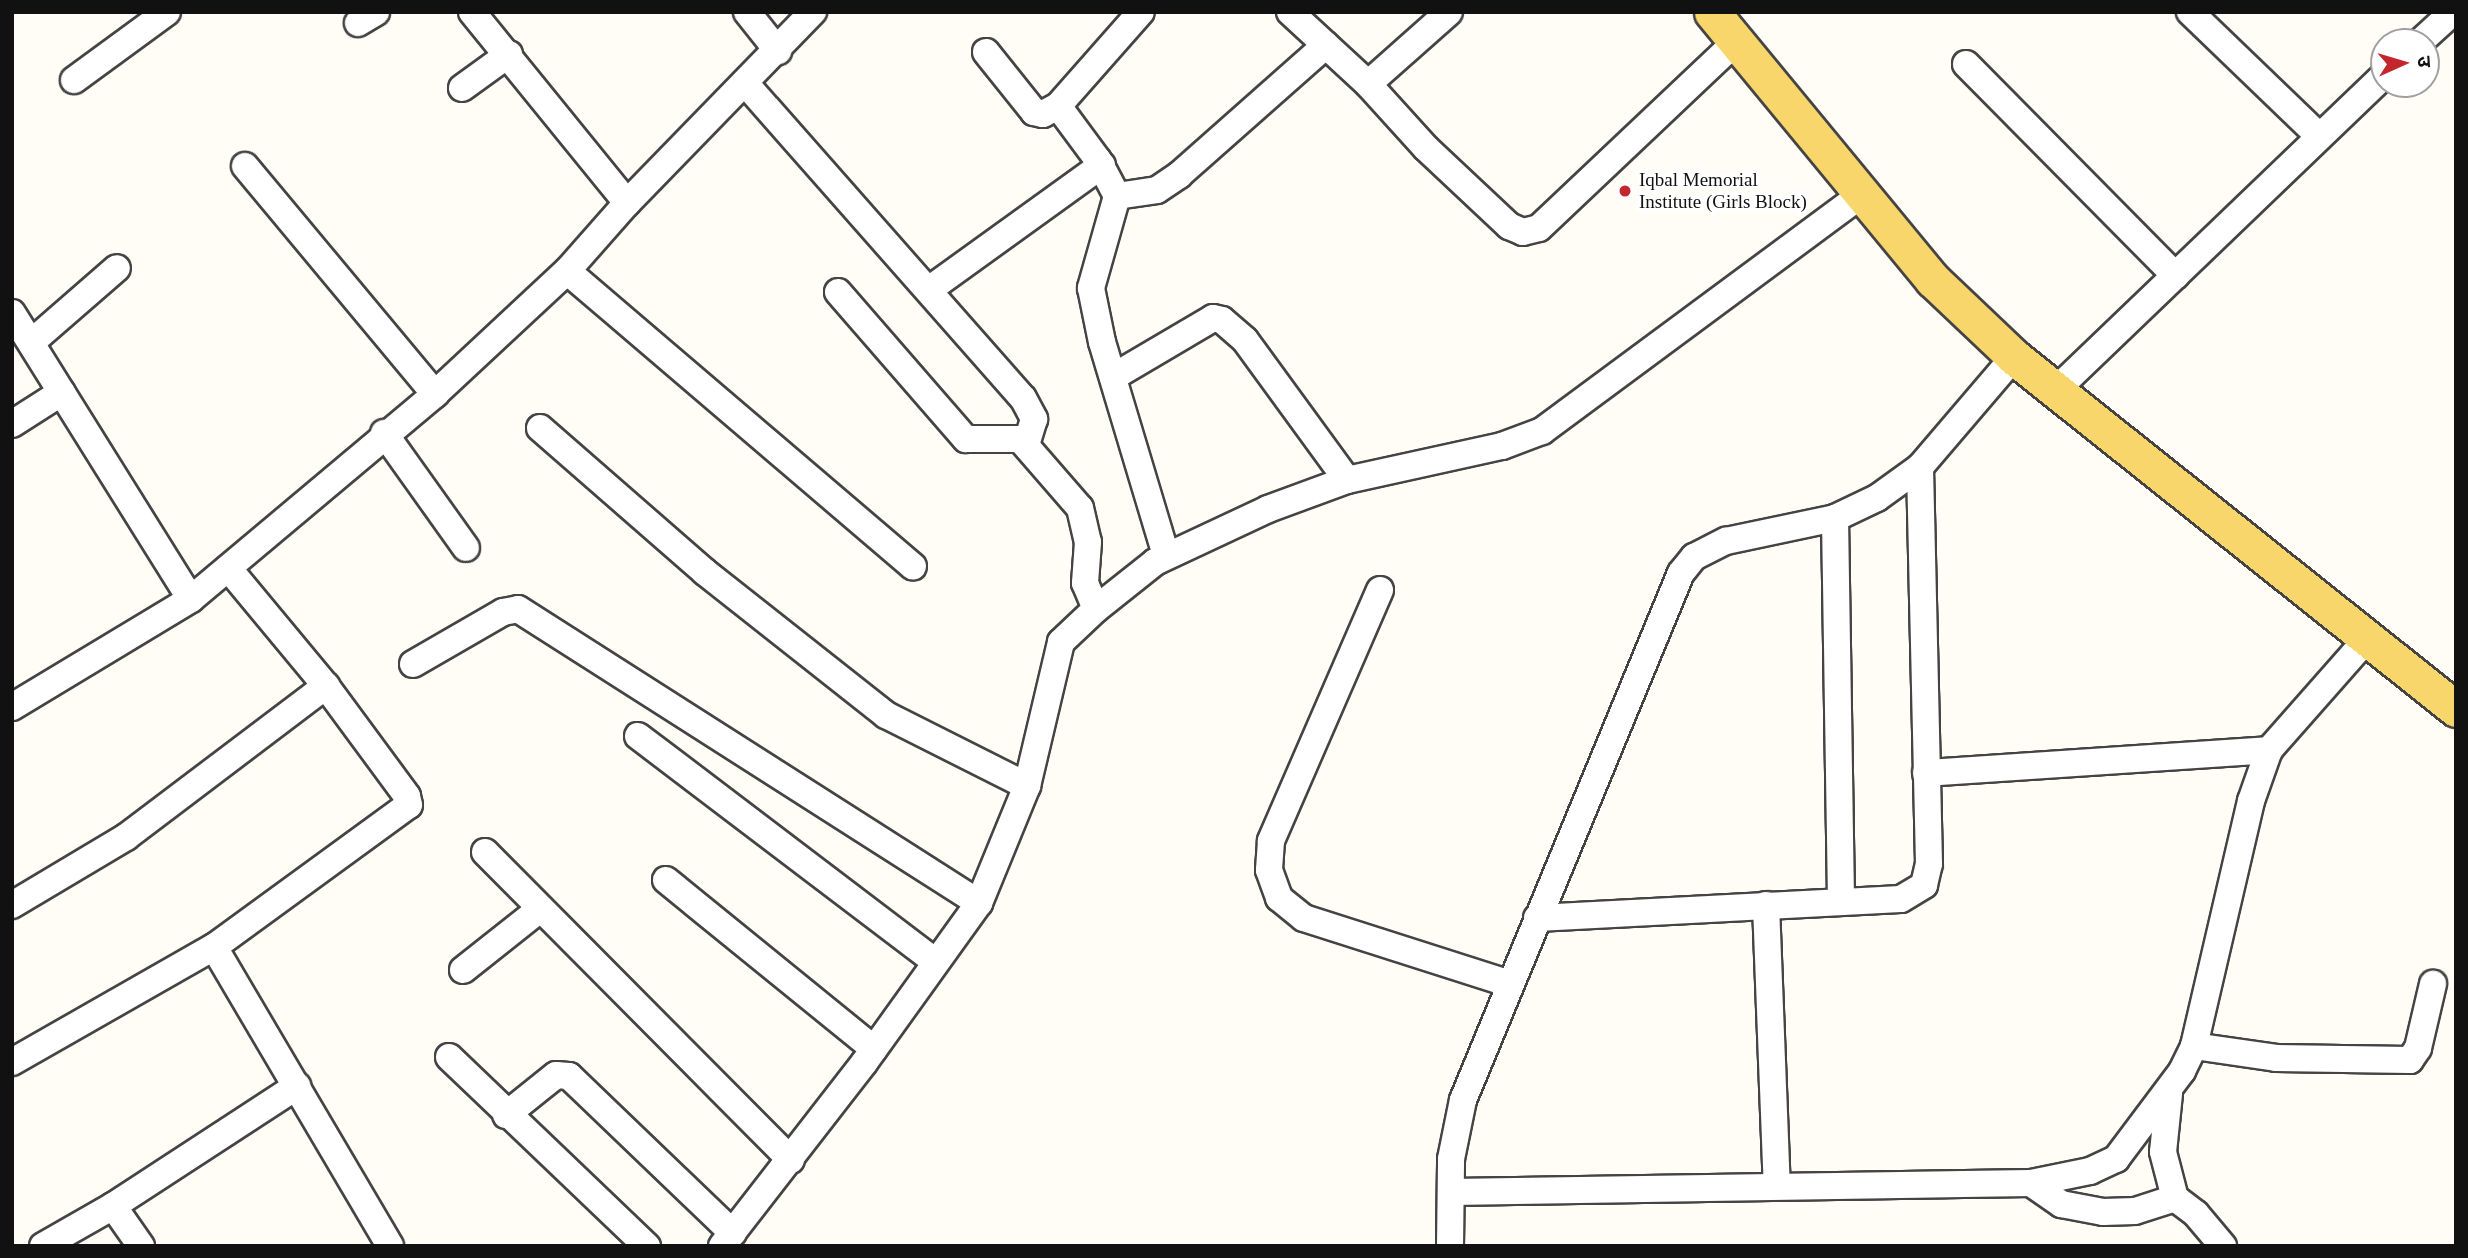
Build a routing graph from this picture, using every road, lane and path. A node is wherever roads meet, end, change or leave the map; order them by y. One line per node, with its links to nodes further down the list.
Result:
1 (167, 12): 17 (street)
2 (472, 12): 15 (street)
3 (747, 12): 13 (street)
4 (813, 12): 13 (street)
5 (1290, 12): 12 (street)
6 (1449, 12): 19 (street)
7 (2190, 12): 23 (street)
8 (2453, 12): 11 (street)
9 (1135, 14): 22 (street)
10 (1724, 21): 19 (street); 26 (main road)
11 (2435, 28)
12 (1326, 44): 19 (street); 27 (street)
13 (778, 51): 18 (street)
14 (986, 52): 22 (street)
15 (509, 54): 20 (street); 28 (street)
16 (1966, 64): 31 (street)
17 (74, 80)
18 (745, 83): 28 (street); 32 (street)
19 (1368, 84)
20 (462, 88)
21 (2370, 88): 23 (street)
22 (1058, 106): 24 (street)
23 (2318, 135): 31 (street)
24 (1102, 165): 27 (street); 32 (street)
25 (245, 166): 40 (street)
26 (1860, 195): 36 (main road); 46 (street)
27 (1117, 196): 37 (street)
28 (627, 203): 30 (street)
29 (117, 268): 35 (street)
30 (567, 271): 40 (street); 50 (street)
31 (2176, 276): 38 (street)
32 (930, 289): 44 (street)
33 (838, 292): 44 (street)
34 (12, 313): 35 (street)
35 (33, 341): 39 (street)
36 (2014, 358): 38 (main road); 45 (street)
37 (1114, 377): 46 (street); 49 (street)
38 (2057, 389): 55 (main road)
39 (62, 392): 41 (street); 53 (street)
40 (435, 394): 43 (street)
41 (12, 424)
42 (540, 428): 63 (street)
43 (384, 433): 48 (street); 51 (street)
44 (1026, 445): 54 (street)
45 (1920, 467): 47 (street); 62 (street)
46 (1347, 480): 49 (street)
47 (1835, 518): 66 (street); 71 (street)
48 (466, 548)
49 (1166, 556): 54 (street)
50 (913, 566)
51 (228, 568): 53 (street); 57 (street)
52 (1380, 590): 75 (street)
53 (191, 599): 58 (street)
54 (1096, 609): 63 (street)
55 (2366, 640): 59 (main road); 61 (street)
56 (413, 664): 67 (street)
57 (326, 686): 68 (street); 72 (street)
58 (12, 707)
59 (2456, 709)
60 (638, 736): 73 (street)
61 (2269, 750): 62 (street); 77 (street)
62 (1926, 773): 66 (street)
63 (1027, 786): 67 (street)
64 (485, 852): 70 (street)
65 (666, 880): 78 (street)
66 (1841, 902): 69 (street)
67 (979, 903): 73 (street)
68 (12, 905)
69 (1766, 905): 71 (street); 86 (street)
70 (540, 909): 74 (street); 84 (street)
71 (1537, 918): 75 (street)
72 (214, 947): 80 (street); 81 (street)
73 (934, 961): 78 (street)
74 (463, 970)
75 (1508, 983): 87 (street)
76 (2433, 984): 77 (street)
77 (2194, 1046): 82 (street)
78 (874, 1049): 84 (street)
79 (449, 1057): 83 (street)
80 (12, 1062)
81 (297, 1086): 89 (street); 93 (street)
82 (2169, 1088): 85 (street); 88 (street)
83 (506, 1115): 90 (street); 94 (street)
84 (791, 1160): 90 (street)
85 (2031, 1184): 86 (street); 88 (street)
86 (1777, 1186): 87 (street)
87 (1451, 1192): 95 (street)
88 (2175, 1198): 96 (street)
89 (113, 1206): 91 (street); 92 (street)
90 (727, 1239)
91 (43, 1246)
92 (141, 1246)
93 (390, 1246)
94 (647, 1246)
95 (1450, 1246)
96 (2224, 1246)

